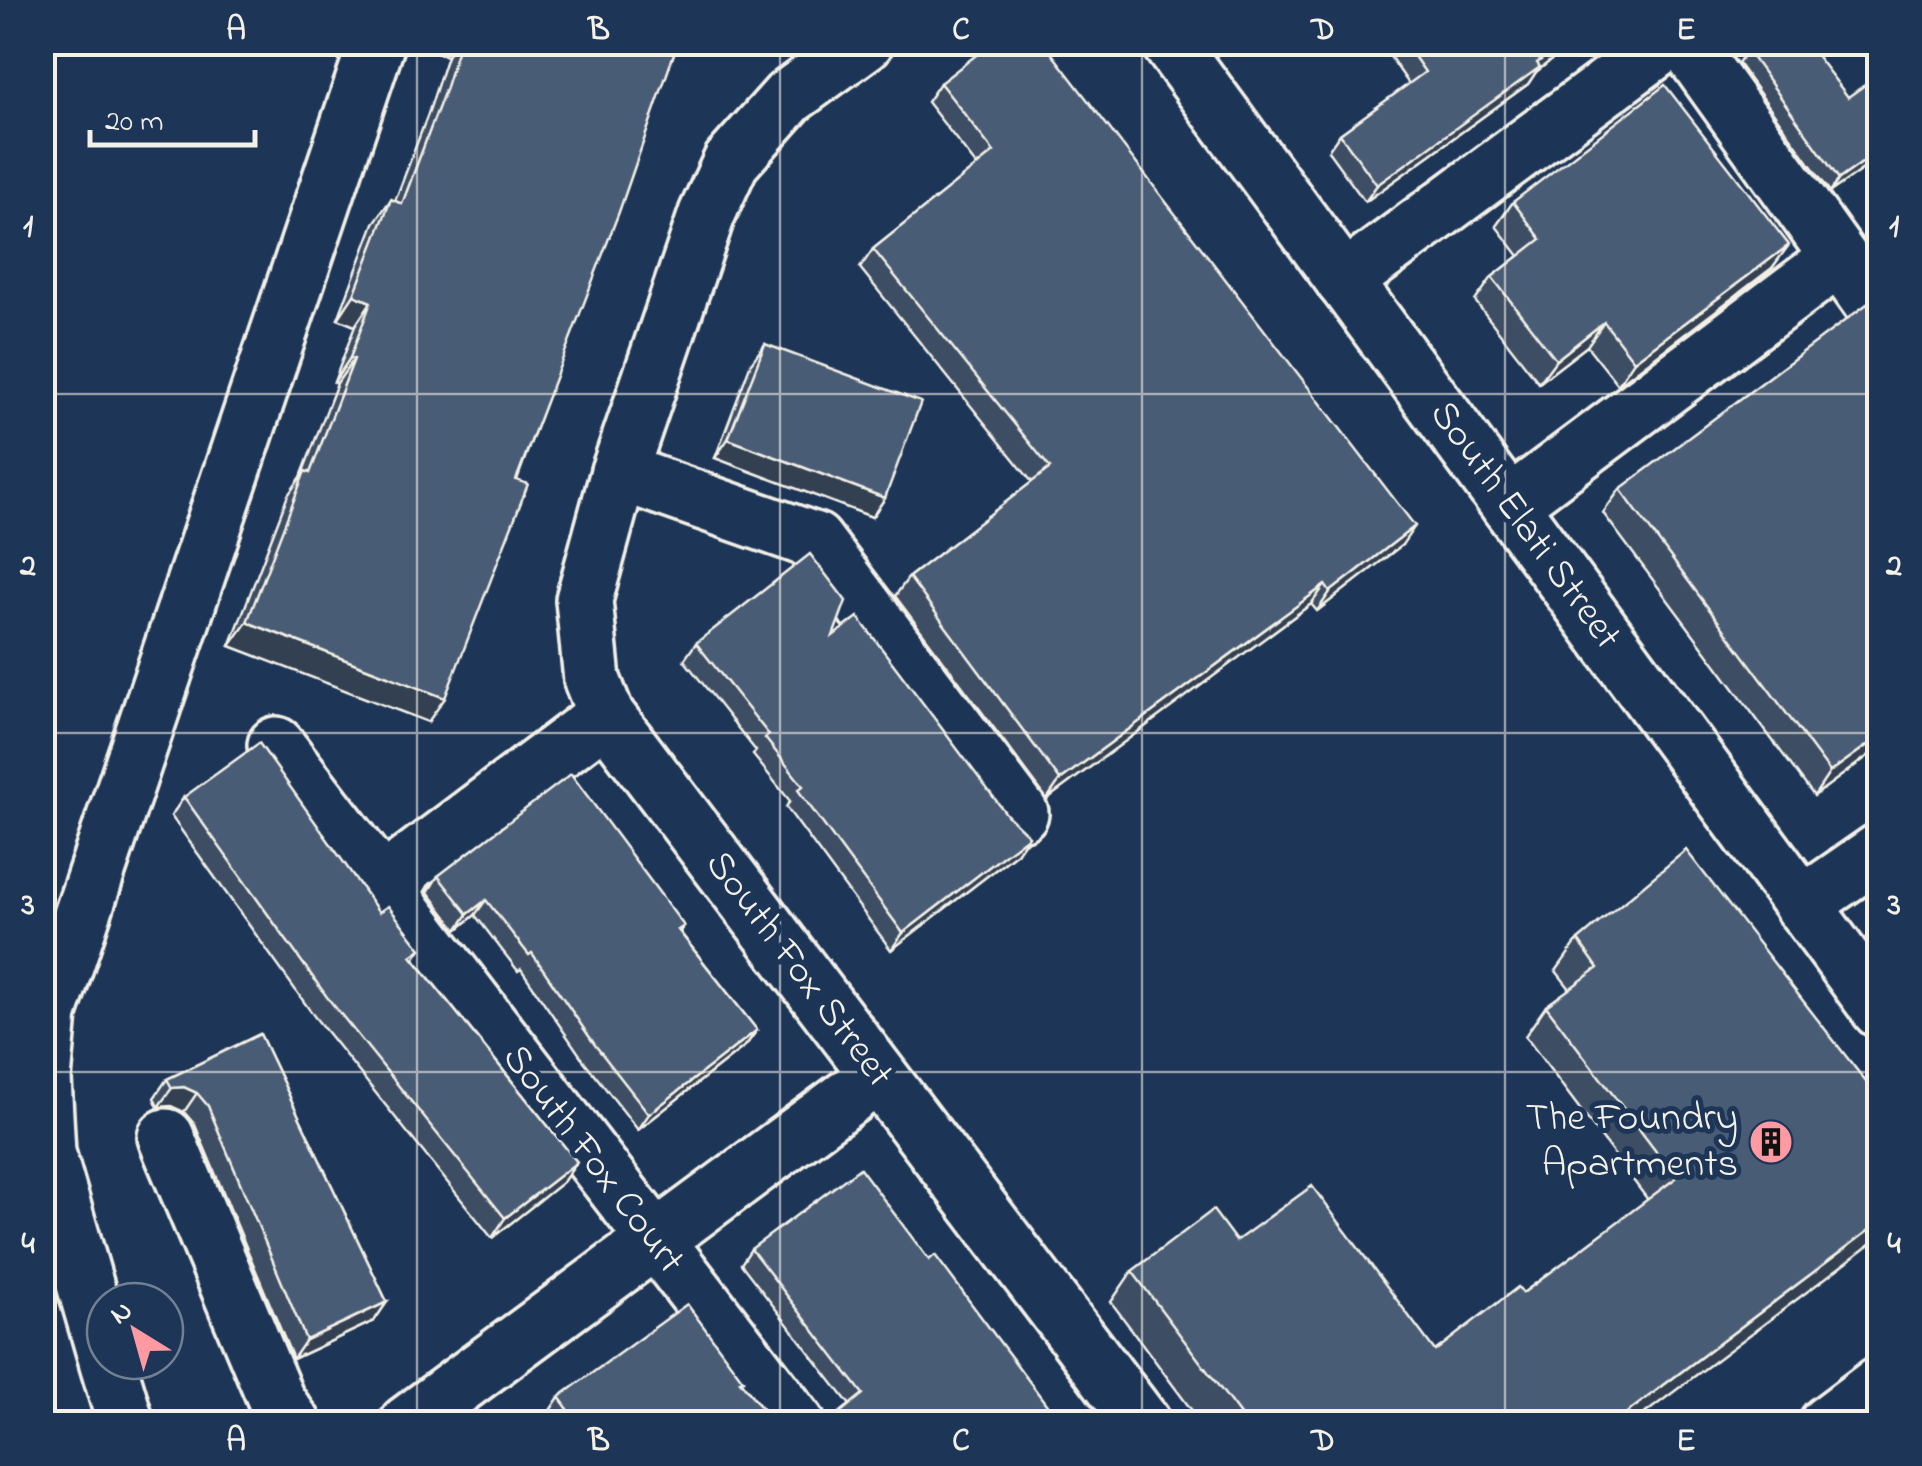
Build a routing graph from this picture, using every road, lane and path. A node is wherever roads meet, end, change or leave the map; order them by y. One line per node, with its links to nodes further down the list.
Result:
1 (377, 42): 21 (street)
2 (865, 42): 9 (street, South Fox Street)
3 (1169, 42): 7 (street, South Elati Street)
4 (1667, 42): 7 (street)
5 (1685, 42): 6 (street)
6 (1839, 258): 8 (street); 10 (street)
7 (1344, 281): 10 (street, South Elati Street)
8 (1880, 315)
9 (619, 472): 11 (street, South Fox Street); 13 (street)
10 (1509, 506): 16 (street, South Elati Street)
11 (606, 715): 15 (street); 18 (street, South Fox Street)
12 (276, 744): 15 (street, South Fox Court)
13 (1020, 813)
14 (1880, 851): 16 (street)
15 (390, 894): 20 (street, South Fox Court)
16 (1802, 905): 17 (street, South Elati Street)
17 (1880, 1010)
18 (877, 1076): 20 (street); 28 (street, South Fox Street)
19 (166, 1137): 25 (street)
20 (654, 1241): 26 (street); 27 (street, South Fox Court)
21 (85, 1284)
22 (114, 1381): 24 (street)
23 (1880, 1384): 29 (street)
24 (126, 1424)
25 (293, 1424)
26 (407, 1424)
27 (797, 1424)
28 (1143, 1424)
29 (1828, 1424)

